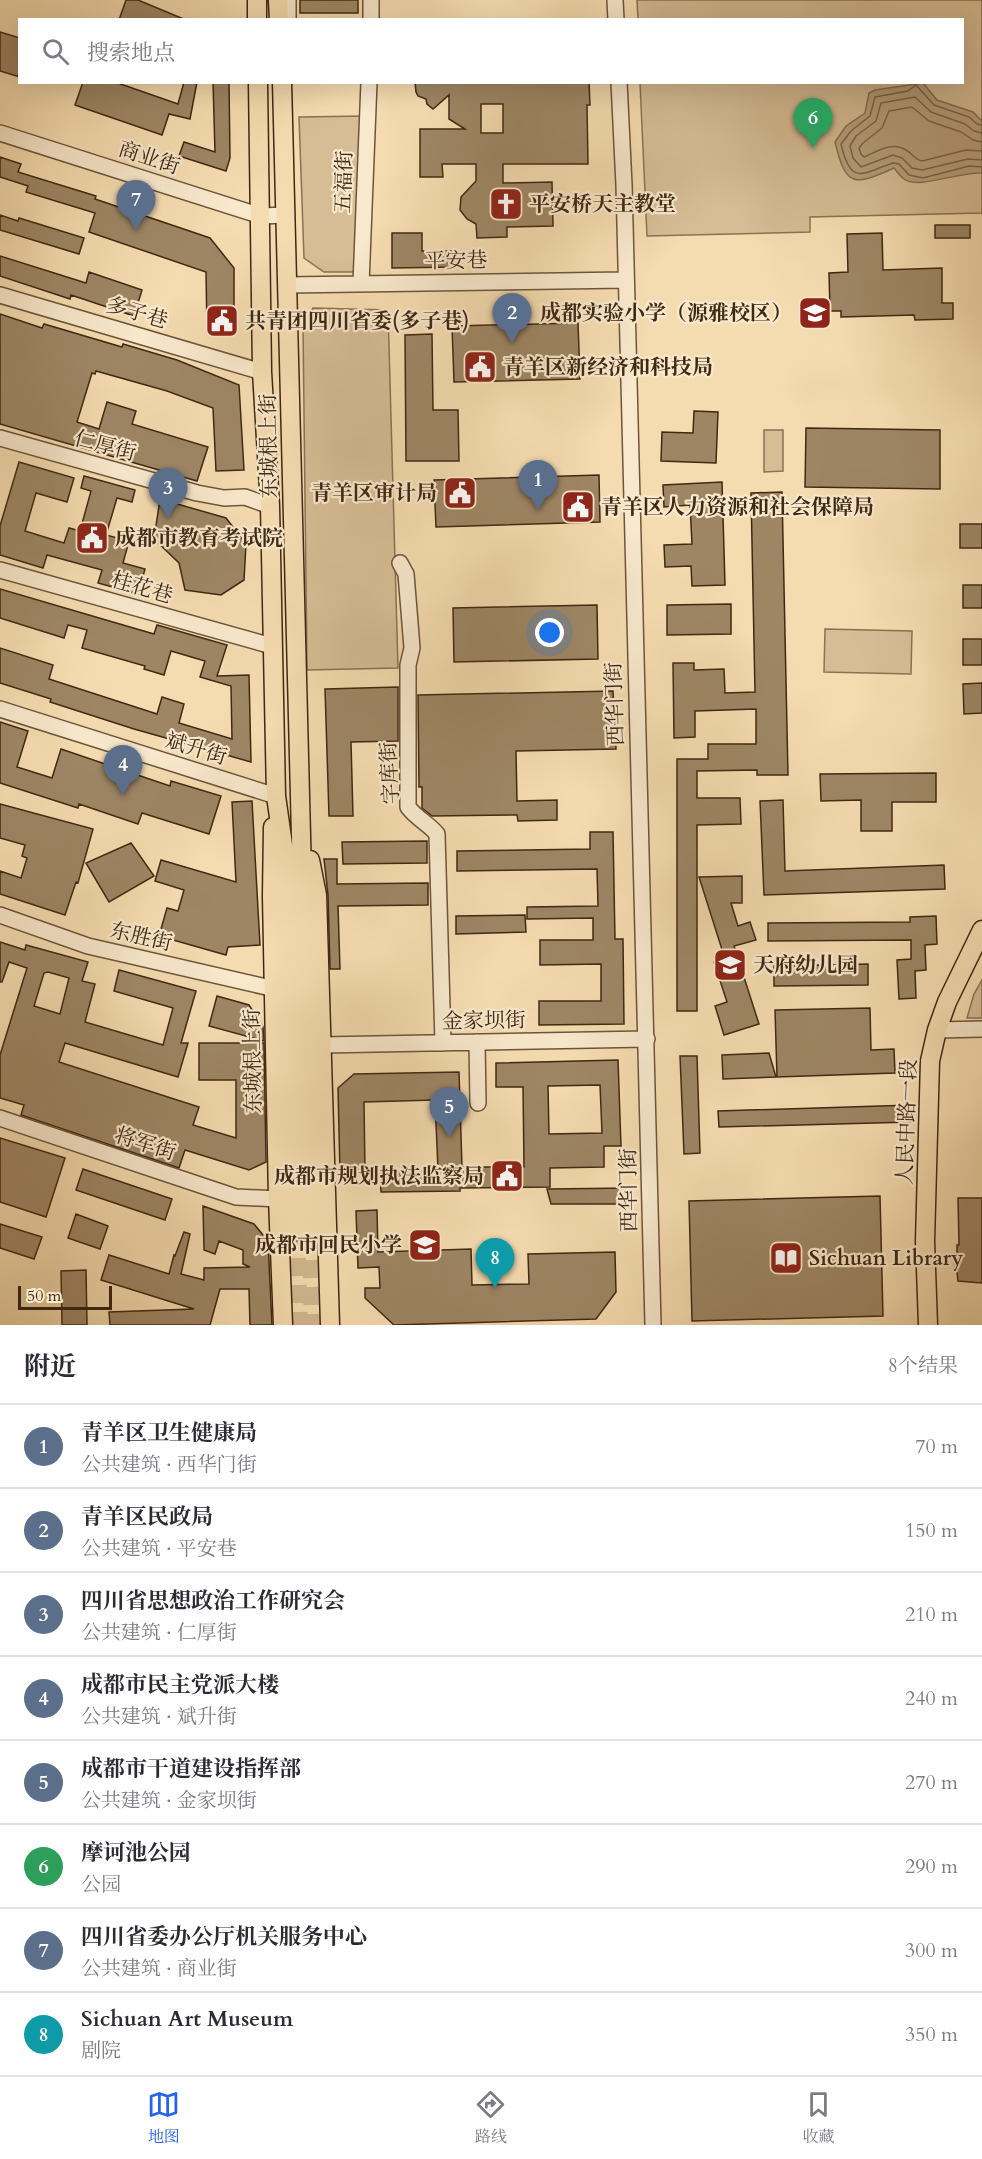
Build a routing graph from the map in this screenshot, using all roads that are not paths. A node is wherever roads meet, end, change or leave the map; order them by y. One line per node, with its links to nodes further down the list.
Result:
1 (248, 0): 7 (street)
2 (257, 0): 8 (main road)
3 (278, 0): 9 (main road)
4 (288, 0): 10 (street)
5 (371, 0): 11 (street)
6 (615, 0): 12 (street)
7 (251, 18)
8 (257, 18)
9 (279, 18)
10 (288, 18)
11 (371, 18)
12 (616, 18)
13 (258, 84): 19 (main road, 东城根上街)
14 (282, 84): 18 (main road, 东城根上街)
15 (369, 84): 21 (street, 五福街)
16 (619, 84): 20 (street, 西华门街)
17 (0, 133): 19 (street, 商业街)
18 (286, 215): 19 (street, 商业街); 22 (main road, 东城根上街)
19 (261, 216): 24 (main road, 东城根上街)
20 (625, 280): 21 (street, 平安巷); 38 (street, 西华门街)
21 (361, 284): 22 (street, 平安巷)
22 (288, 285): 32 (main road, 东城根上街)
23 (0, 295): 24 (street, 多子巷)
24 (262, 372): 26 (main road, 东城根上街)
25 (0, 438): 26 (street, 仁厚街)
26 (270, 506): 29 (main road, 东城根上街)
27 (400, 563): 40 (street, 字库街)
28 (0, 570): 29 (street, 桂花巷)
29 (272, 646): 31 (main road, 东城根上街)
30 (0, 709): 31 (street, 斌升街)
31 (276, 796): 32 (main road, 东城根上街); 35 (main road, 东城根上街)
32 (302, 819): 41 (main road, 东城根上街)
33 (0, 915): 35 (street, 东胜街)
34 (982, 930): 36 (main road, 人民中路一段)
35 (275, 989): 44 (main road, 东城根上街)
36 (937, 1029): 37 (street); 48 (main road, 人民中路一段)
37 (982, 1029)
38 (647, 1039): 39 (street, 金家坝街); 47 (street, 西华门街)
39 (477, 1042): 40 (street, 金家坝街); 42 (street)
40 (443, 1043): 41 (street, 金家坝街)
41 (322, 1045): 46 (main road, 东城根上街)
42 (478, 1103)
43 (0, 1118): 44 (street, 将军街)
44 (278, 1199): 45 (main road, 东城根上街)
45 (283, 1325)
46 (330, 1325)
47 (653, 1325)
48 (928, 1325)

